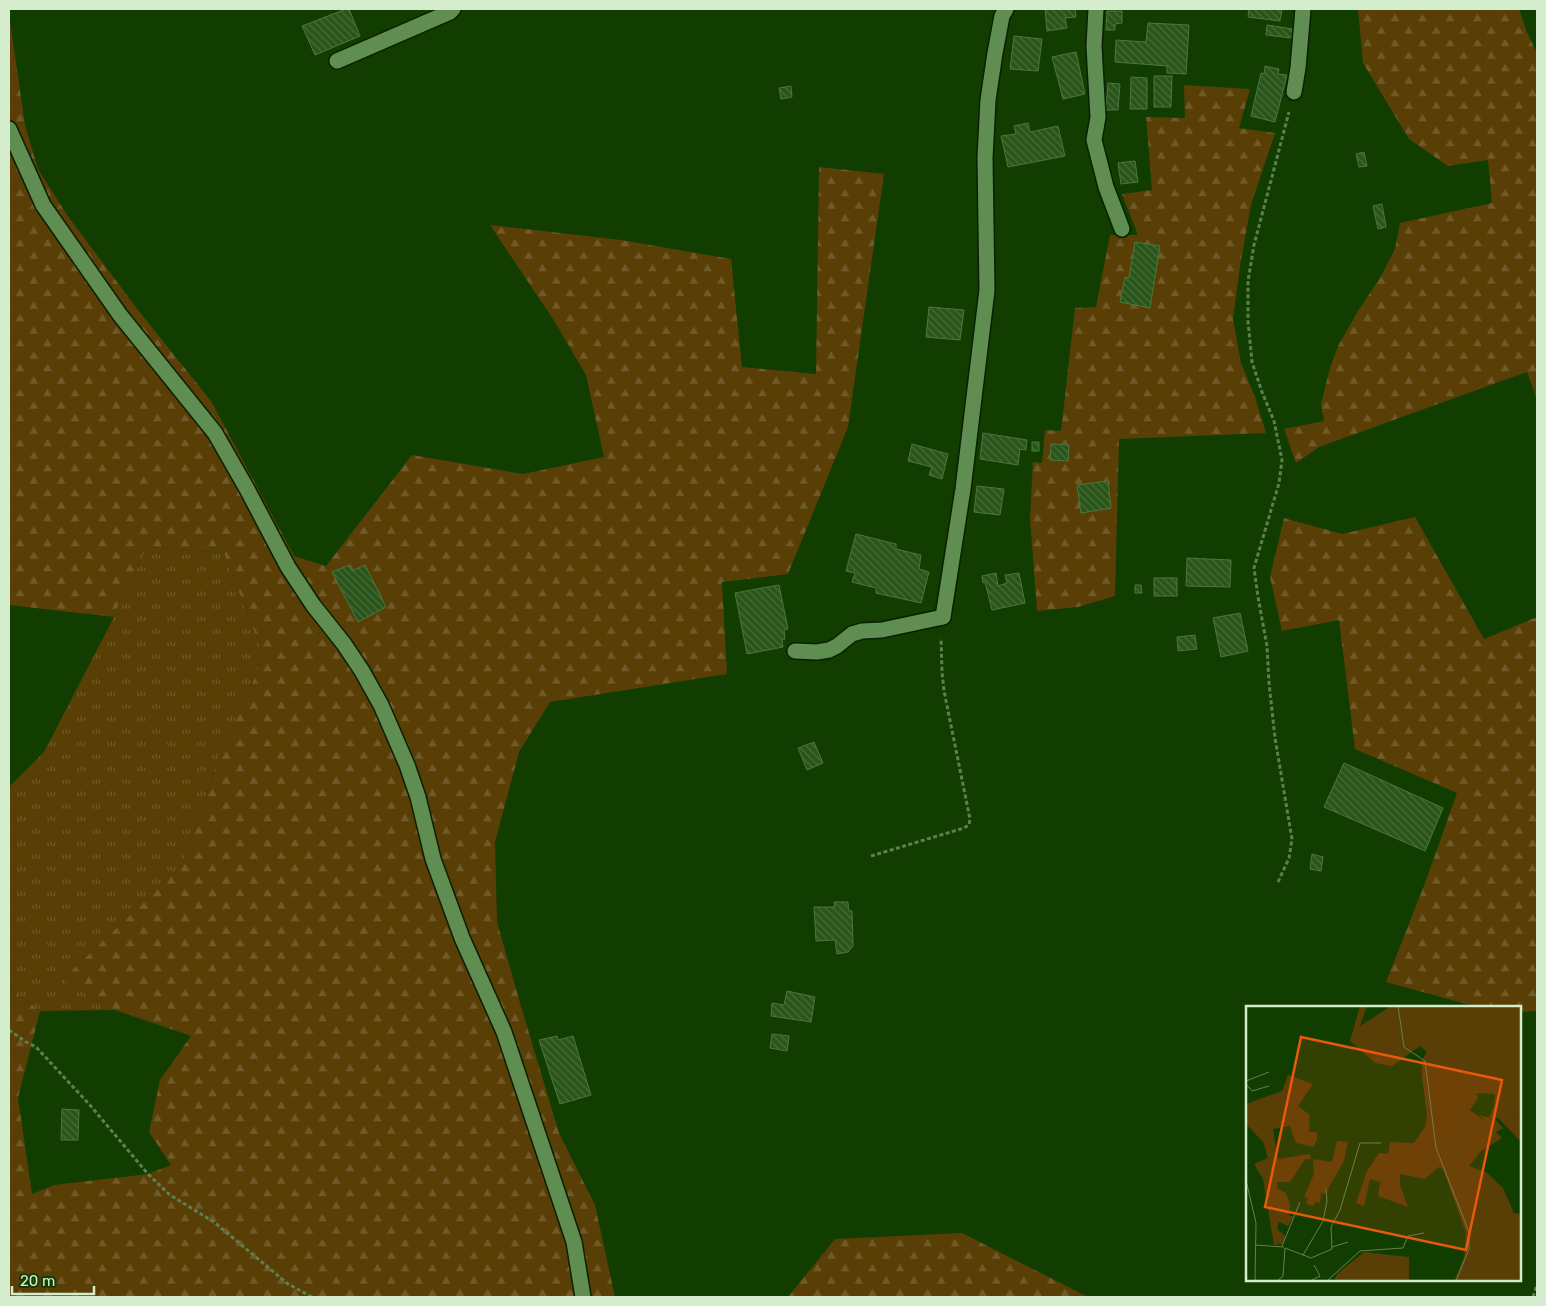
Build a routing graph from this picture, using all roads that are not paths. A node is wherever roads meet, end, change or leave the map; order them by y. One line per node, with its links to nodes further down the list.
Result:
1 (452, 9): 5 (street)
2 (1006, 9): 9 (street)
3 (1096, 9): 8 (street)
4 (1303, 9): 6 (street)
5 (337, 61)
6 (1294, 92)
7 (9, 129): 10 (street)
8 (1122, 229)
9 (795, 651)
10 (583, 1297)

